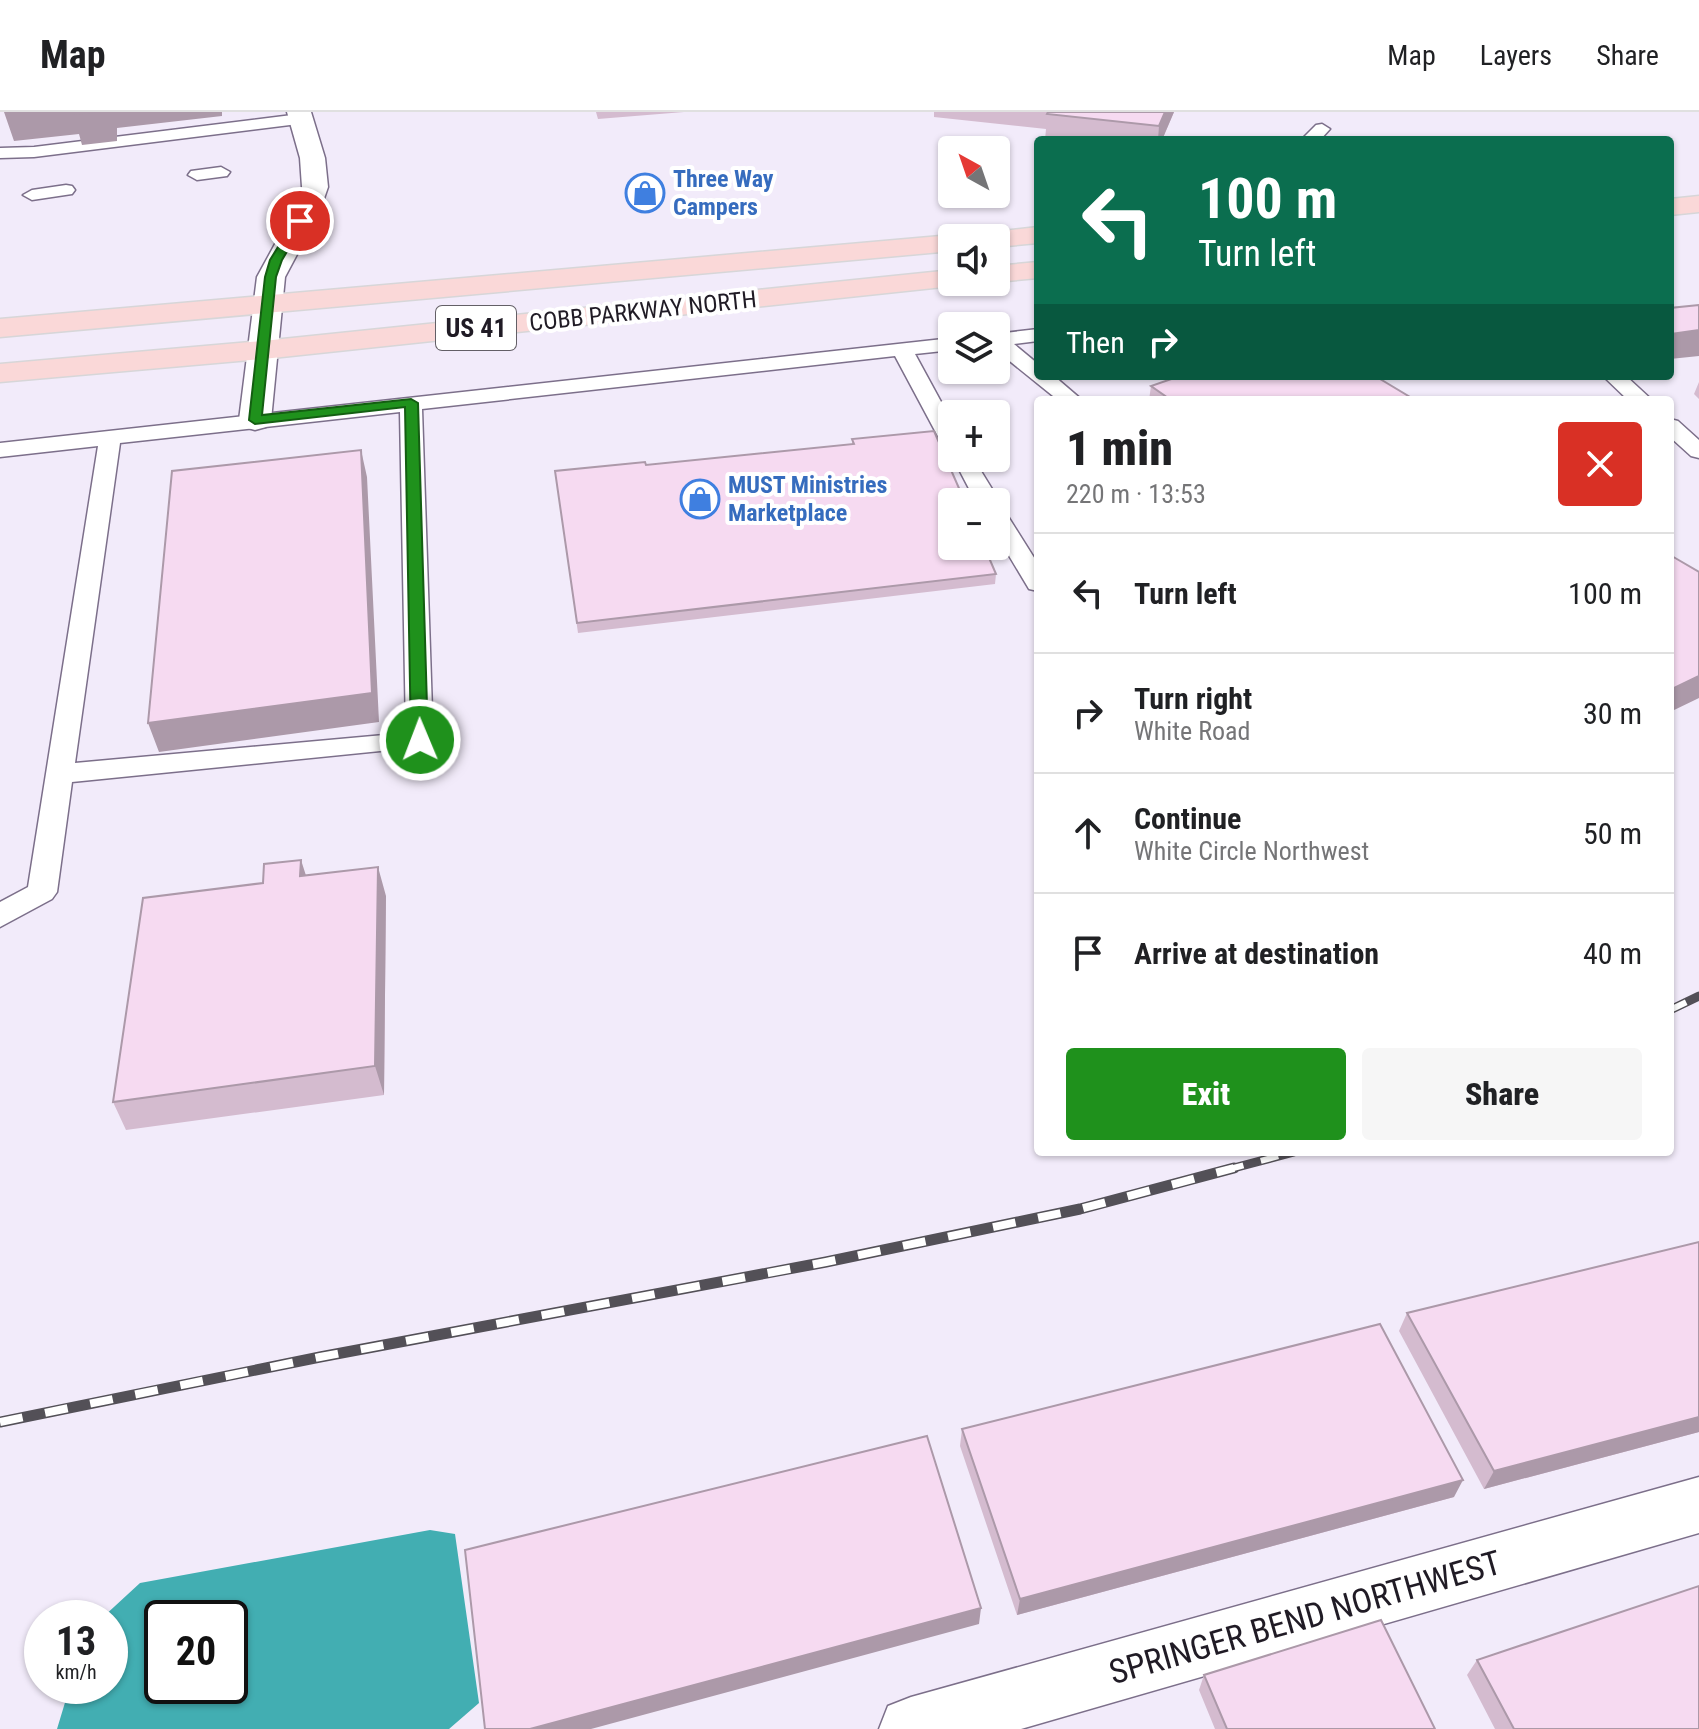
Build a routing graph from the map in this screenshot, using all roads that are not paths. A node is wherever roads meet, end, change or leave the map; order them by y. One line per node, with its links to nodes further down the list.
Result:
1 (300, 116): 2 (lane); 15 (street)
2 (0, 153)
3 (221, 172): 4 (lane)
4 (197, 175)
5 (66, 190): 6 (lane)
6 (32, 195)
7 (1699, 204): 8 (main road)
8 (1674, 207)
9 (1034, 235): 10 (main road)
10 (1010, 238)
11 (938, 244): 15 (main road, COBB PARKWAY NORTH / US 41)
12 (1034, 270): 13 (main road)
13 (1010, 273)
14 (938, 280): 20 (main road, COBB PARKWAY NORTH / US 41)
15 (268, 303): 16 (main road, COBB PARKWAY NORTH / US 41); 20 (street)
16 (0, 328)
17 (1034, 335): 18 (lane)
18 (1010, 338)
19 (938, 346): 21 (lane)
20 (263, 350): 24 (main road, COBB PARKWAY NORTH / US 41); 31 (street)
21 (902, 350): 29 (lane); 30 (lane)
22 (1010, 351): 23 (lane)
23 (1034, 371)
24 (0, 373)
25 (1045, 380): 27 (lane)
26 (1618, 380): 28 (lane)
27 (1066, 396)
28 (1636, 396)
29 (411, 403): 31 (lane); 38 (lane)
30 (938, 416)
31 (255, 420): 33 (lane)
32 (1674, 429): 35 (lane)
33 (110, 439): 34 (lane); 38 (lane)
34 (0, 450)
35 (1699, 451)
36 (1010, 538): 37 (lane)
37 (1034, 577)
38 (60, 774): 39 (lane)
39 (0, 916)
40 (1699, 1505): 41 (street, SPRINGER BEND NORTHWEST)
41 (1037, 1713): 42 (street, SPRINGER BEND NORTHWEST)
42 (911, 1729)

